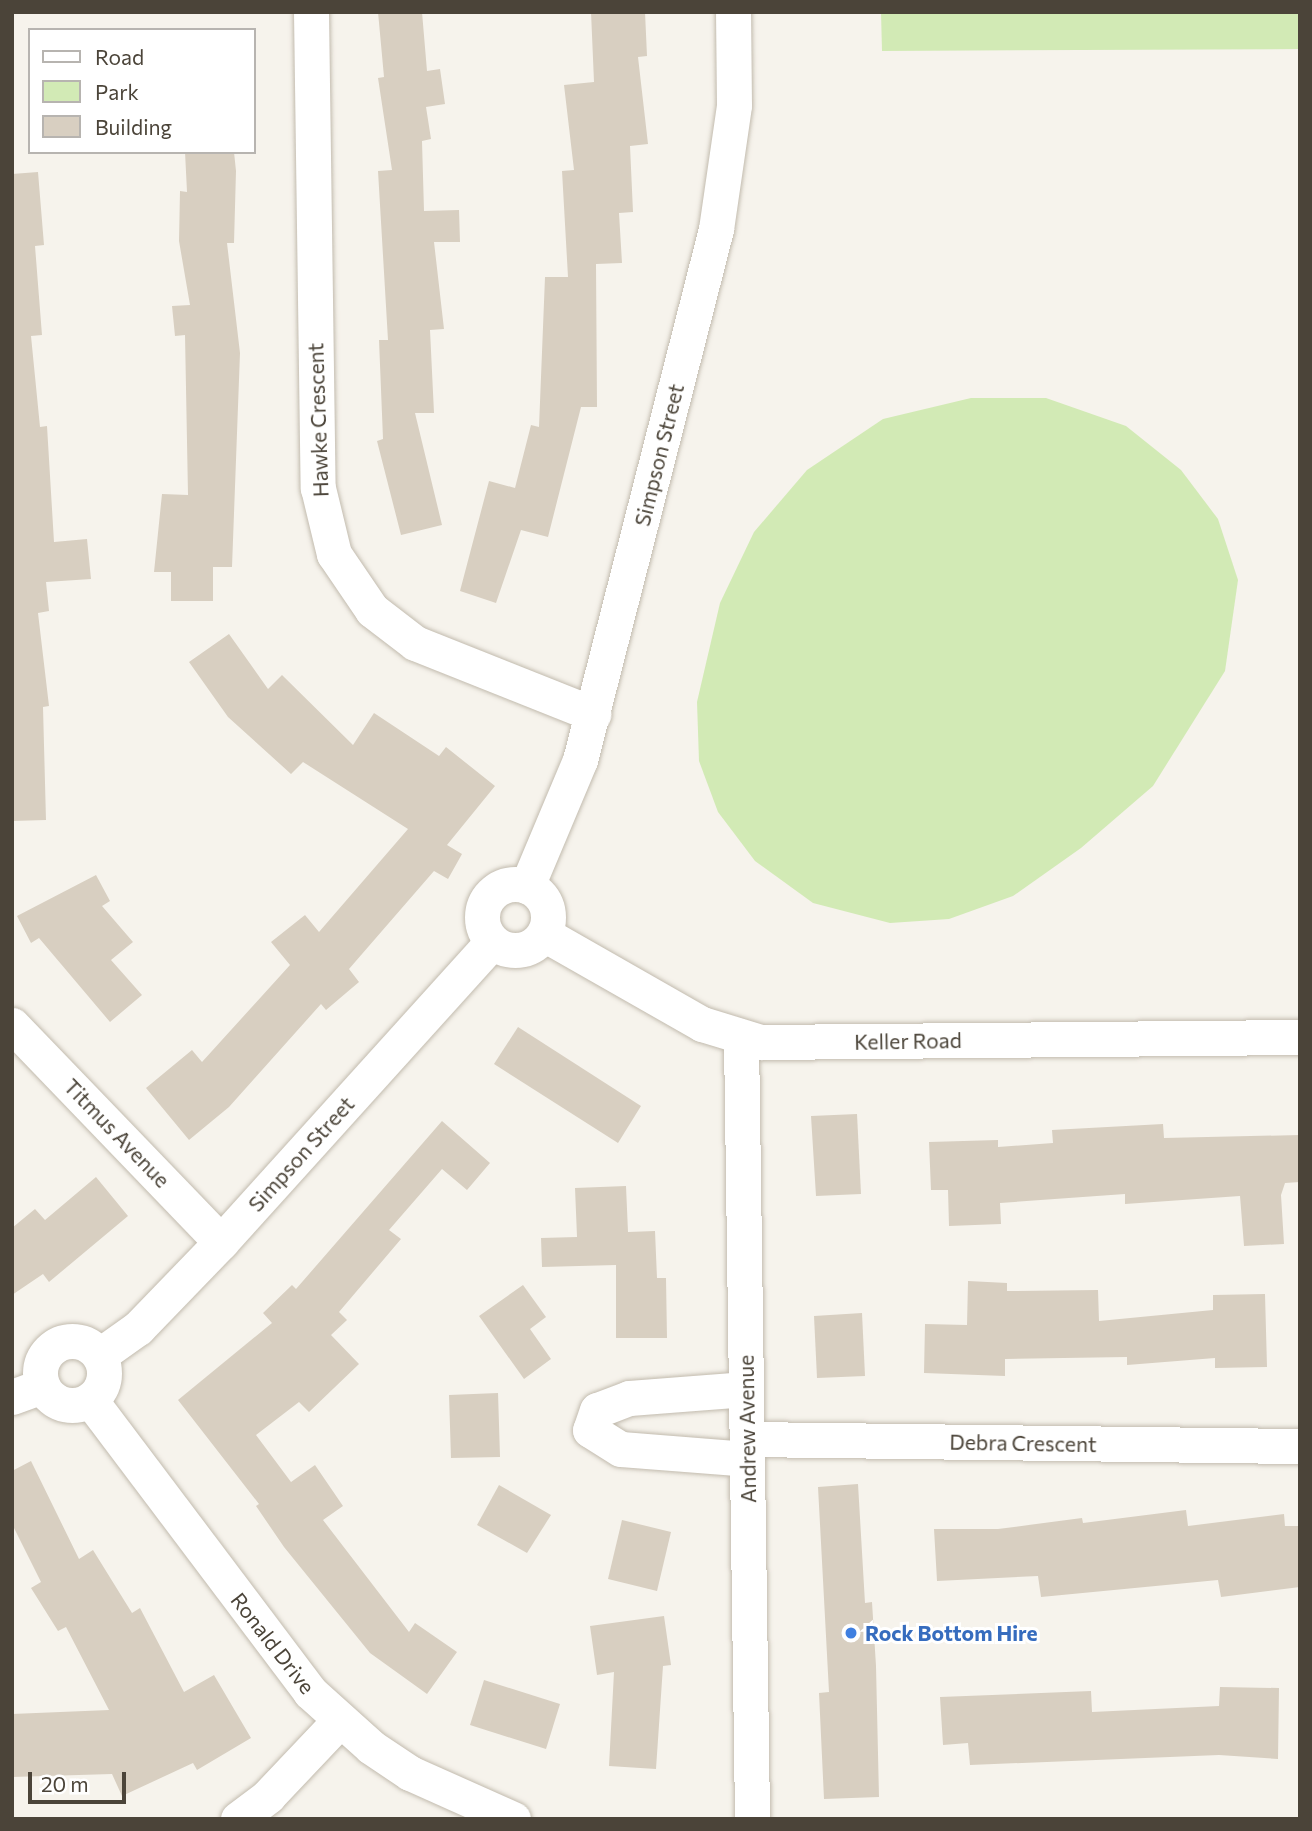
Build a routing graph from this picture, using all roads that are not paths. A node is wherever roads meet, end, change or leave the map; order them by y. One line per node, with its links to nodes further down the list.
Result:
1 (311, 12): 3 (street, Hawke Crescent)
2 (733, 12): 3 (street, Simpson Street)
3 (593, 714): 4 (street, Simpson Street)
4 (527, 886): 5 (street); 6 (street)
5 (544, 934): 6 (street); 9 (street, Keller Road)
6 (492, 942): 10 (street, Simpson Street)
7 (12, 1025): 10 (street, Titmus Avenue)
8 (1300, 1037): 9 (street, Keller Road)
9 (741, 1038): 12 (street, Andrew Avenue)
10 (221, 1242): 11 (street, Simpson Street)
11 (100, 1355): 13 (street); 14 (street)
12 (746, 1389): 16 (street, Andrew Avenue); 16 (street, Debra Crescent)
13 (27, 1392): 14 (street)
14 (91, 1401): 17 (street, Ronald Drive)
15 (1300, 1446): 16 (street, Debra Crescent)
16 (747, 1449): 20 (street, Andrew Avenue)
17 (339, 1721): 18 (street); 19 (street, Ronald Drive)
18 (238, 1819)
19 (513, 1819)
20 (752, 1819)

